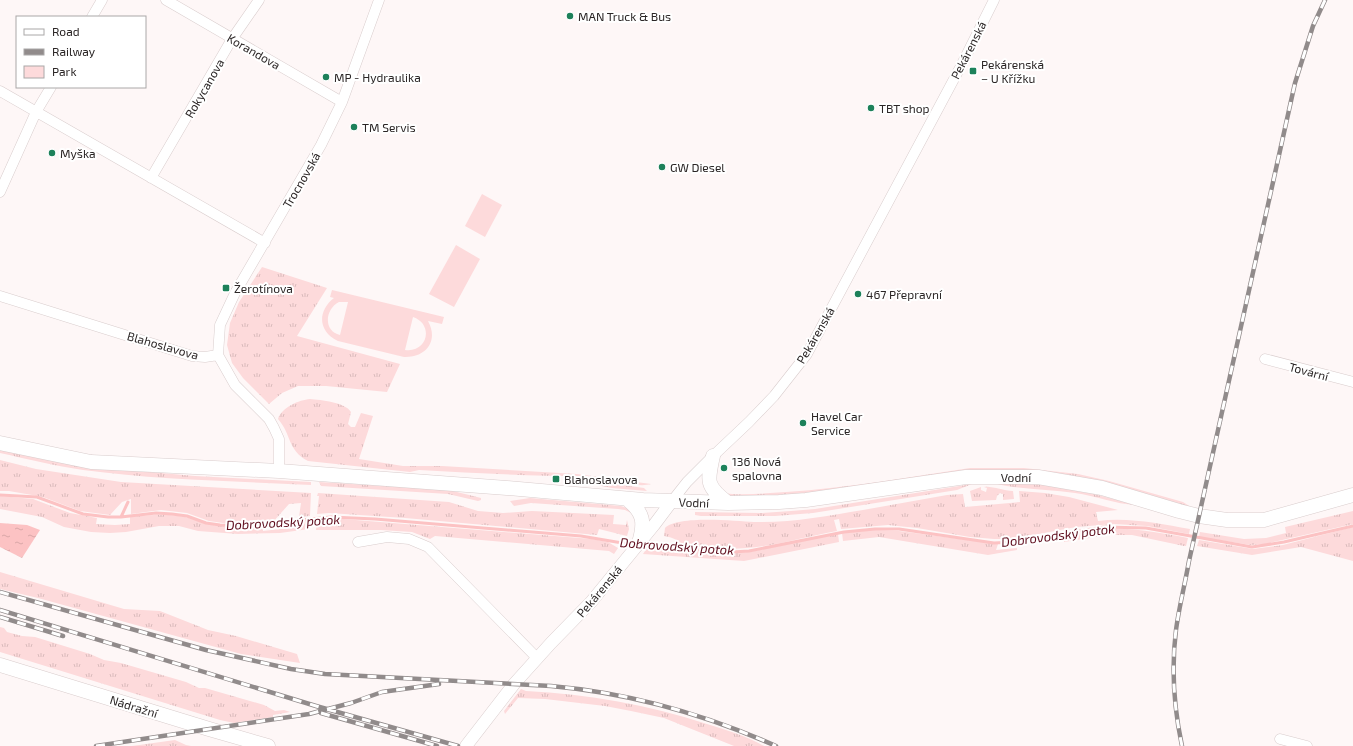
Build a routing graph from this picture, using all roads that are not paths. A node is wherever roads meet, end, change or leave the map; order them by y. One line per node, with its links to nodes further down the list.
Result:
1 (102, 0): 6 (street)
2 (166, 0): 7 (street, Korandova)
3 (259, 0): 7 (street, Rokycanova)
4 (379, 0): 10 (street, Trocnovská)
5 (994, 0): 20 (street, Pekárenská)
6 (93, 16)
7 (232, 39): 10 (street, Korandova); 12 (street, Rokycanova)
8 (50, 88): 11 (street)
9 (0, 91): 11 (street)
10 (342, 102): 14 (street, Trocnovská)
11 (36, 112): 12 (street); 13 (street)
12 (151, 178): 14 (street)
13 (0, 192)
14 (265, 243): 16 (street, Trocnovská)
15 (0, 296): 16 (street, Blahoslavova)
16 (218, 355): 21 (street)
17 (1265, 359): 18 (street, Tovární)
18 (1353, 382)
19 (0, 442): 21 (main road)
20 (712, 456): 24 (street, Pekárenská); 25 (main road)
21 (279, 471): 23 (main road)
22 (1353, 495): 25 (main road, Vodní)
23 (627, 499): 24 (main road); 26 (main road)
24 (672, 501): 25 (main road, Vodní); 26 (street, Pekárenská)
25 (728, 503)
26 (640, 540): 28 (street, Pekárenská)
27 (358, 542): 28 (street)
28 (537, 658): 30 (street, Pekárenská)
29 (0, 665): 32 (main road, Nádražní)
30 (485, 723): 33 (street, Pekárenská); 34 (street)
31 (1280, 739): 35 (street)
32 (268, 746)
33 (466, 746)
34 (472, 746)
35 (1307, 746)

